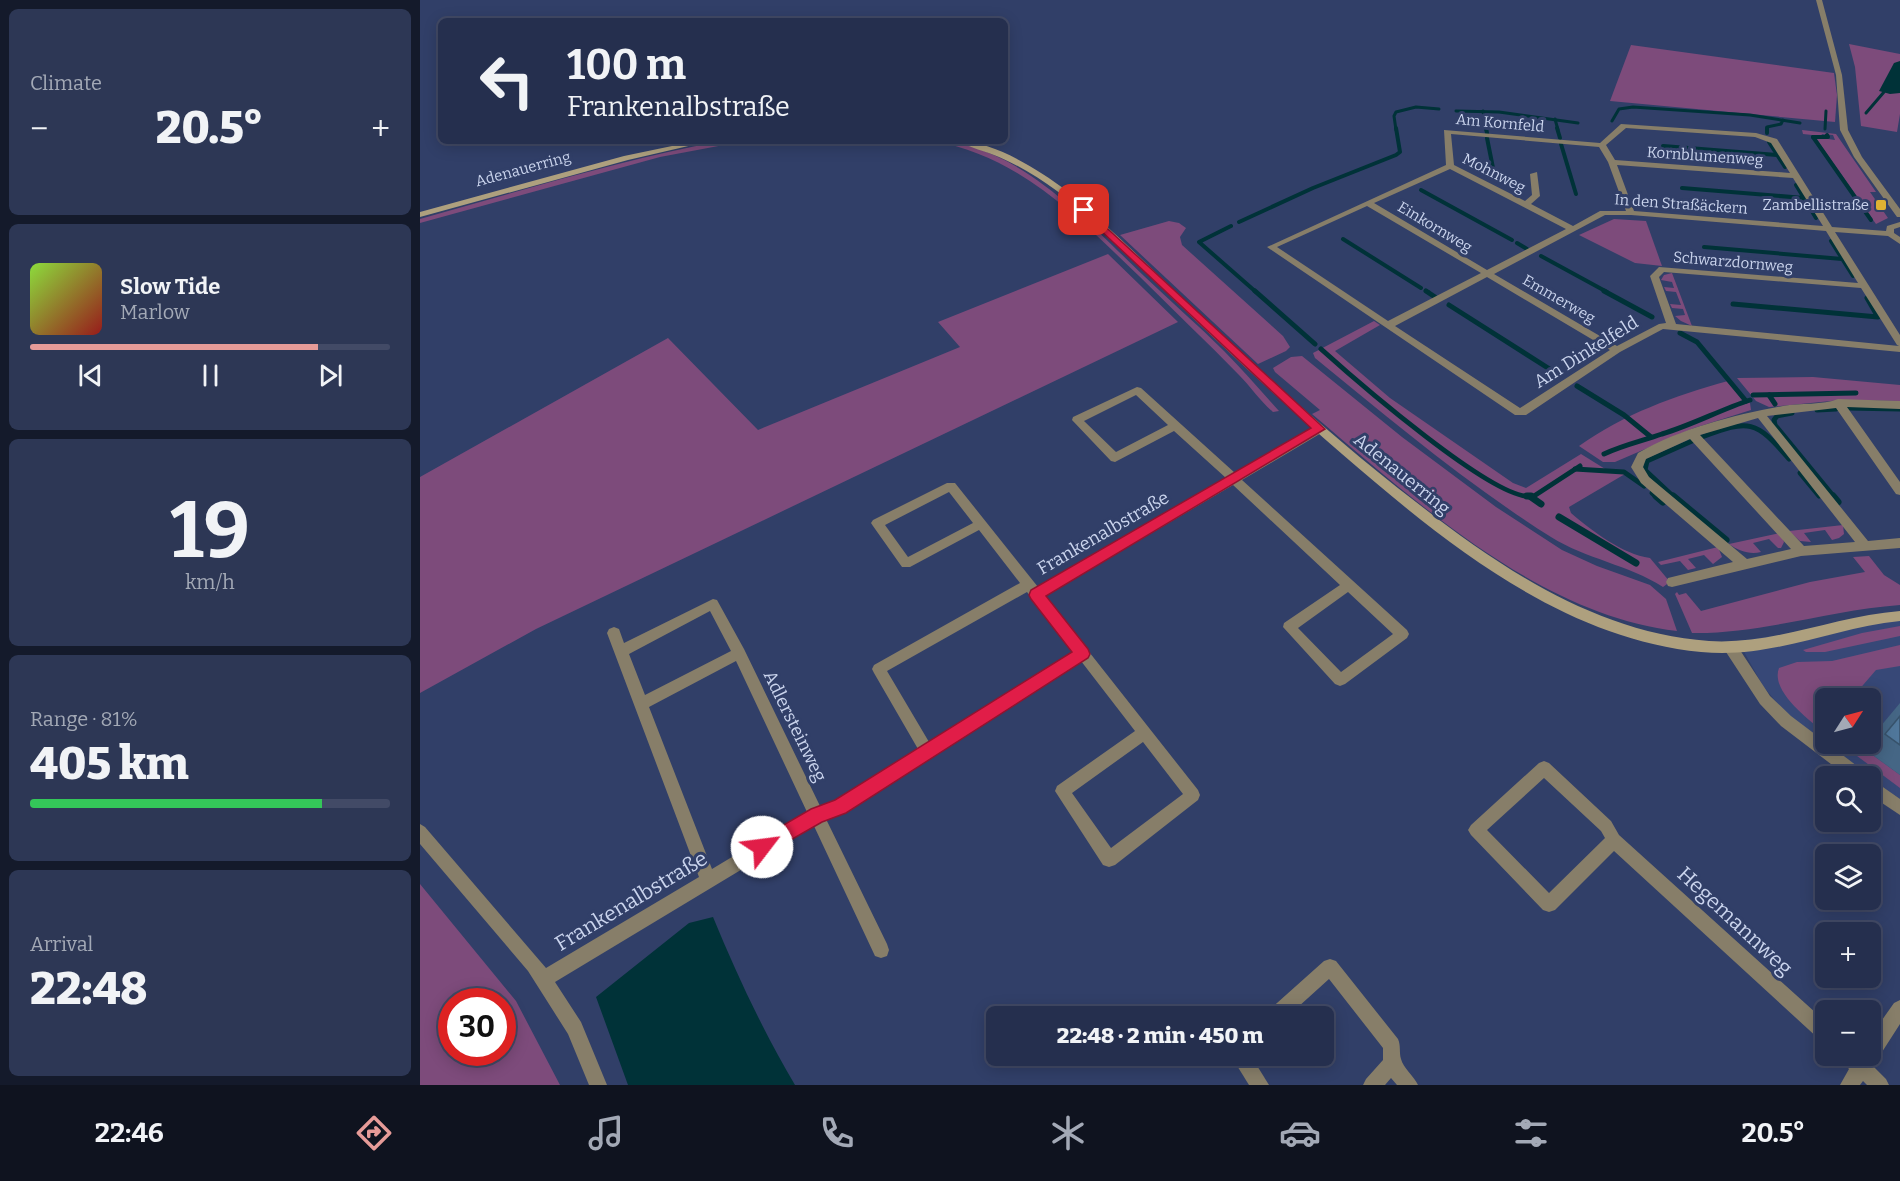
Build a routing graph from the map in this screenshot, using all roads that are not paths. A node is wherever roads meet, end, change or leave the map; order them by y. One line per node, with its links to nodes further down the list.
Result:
1 (1819, 0): 13 (street)
2 (692, 144): 12 (main road, Adenauerring)
3 (970, 144): 30 (main road, Adenauerring)
4 (1602, 145): 5 (street); 6 (street, Am Kornfeld); 8 (street)
5 (1612, 162): 8 (street, Kornblumenweg); 11 (street)
6 (1450, 166): 9 (street); 10 (street, Mohnweg)
7 (1534, 174): 10 (street, Mohnweg)
8 (1795, 176): 15 (street)
9 (1369, 204): 19 (street, Einkornweg); 21 (street)
10 (1526, 204): 16 (street, Mohnweg)
11 (1631, 213): 15 (street, In den Straßäckern); 16 (street, In den Straßäckern)
12 (420, 215)
13 (1900, 215)
14 (1900, 224): 17 (street)
15 (1830, 228): 17 (street, In den Straßäckern); 20 (street)
16 (1573, 229): 19 (street, In den Straßäckern)
17 (1890, 234): 18 (street)
18 (1900, 241)
19 (1486, 274): 21 (street, In den Straßäckern); 25 (street, Emmerweg)
20 (1864, 286): 22 (street, Schwarzdornweg); 23 (street)
21 (1389, 325): 25 (street, Am Dinkelfeld)
22 (1672, 326): 24 (street, Am Dinkelfeld); 25 (street, Am Dinkelfeld)
23 (1900, 343)
24 (1900, 349)
25 (1617, 350)
26 (1838, 403): 27 (street); 28 (street); 33 (street)
27 (1900, 405)
28 (1760, 414): 31 (street); 36 (street)
29 (1176, 425): 29 (street); 32 (street)
30 (1319, 429): 32 (street, Frankenalbstraße); 44 (main road, Adenauerring)
31 (1692, 434): 37 (street); 38 (street)
32 (1233, 478): 40 (street); 41 (street, Frankenalbstraße)
33 (1900, 491)
34 (981, 524): 34 (street); 41 (street)
35 (1900, 543): 36 (street)
36 (1864, 544): 37 (street)
37 (1802, 551): 38 (street)
38 (1745, 565): 39 (street)
39 (1672, 582)
40 (1349, 585): 40 (street)
41 (1032, 590): 47 (street, Frankenalbstraße); 50 (street, Frankenalbstraße)
42 (1900, 616): 44 (main road, Adenauerring)
43 (614, 633): 45 (street)
44 (1731, 648): 51 (street)
45 (621, 651): 46 (street, Adlersteinweg); 48 (street)
46 (739, 653): 48 (street); 54 (street, Adlersteinweg)
47 (1082, 654): 49 (street); 50 (street, Frankenalbstraße)
48 (641, 704): 57 (street)
49 (1144, 733): 49 (street)
50 (927, 752): 54 (street, Frankenalbstraße)
51 (1845, 766)
52 (1881, 793): 53 (street)
53 (1900, 808)
54 (817, 815): 57 (street, Frankenalbstraße); 58 (street, Adlersteinweg)
55 (420, 832): 59 (street)
56 (1614, 840): 56 (street, Hegemannweg); 62 (street, Hegemannweg)
57 (708, 879): 59 (street, Frankenalbstraße)
58 (881, 950)
59 (543, 979): 68 (street)
60 (1286, 1006): 64 (street)
61 (1900, 1009): 63 (street)
62 (1815, 1024)
63 (1881, 1034)
64 (1392, 1064): 70 (street); 71 (street)
65 (1247, 1066): 69 (street)
66 (1858, 1066): 72 (street)
67 (1867, 1066): 73 (street)
68 (598, 1085)
69 (1260, 1085)
70 (1372, 1085)
71 (1408, 1085)
72 (1849, 1085)
73 (1880, 1085)

